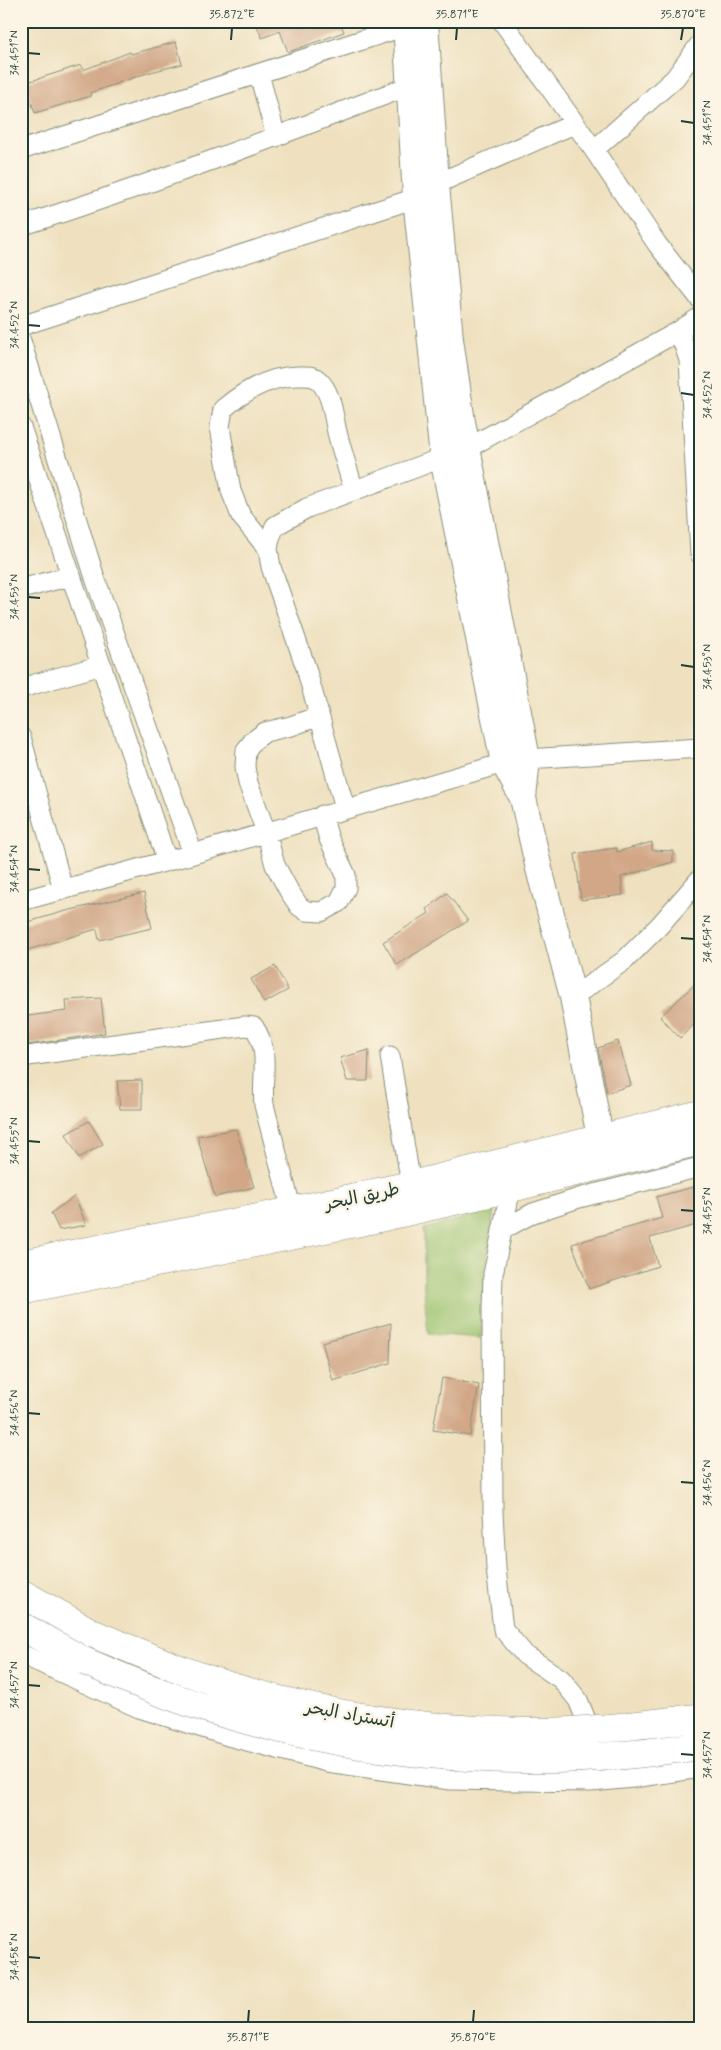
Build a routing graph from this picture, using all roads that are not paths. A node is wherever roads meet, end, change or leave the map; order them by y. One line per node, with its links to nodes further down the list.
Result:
1 (502, 21): 6 (street)
2 (412, 23): 4 (street); 5 (main road); 10 (main road)
3 (700, 44): 9 (street)
4 (259, 74): 7 (street); 8 (street)
5 (409, 86): 7 (street); 10 (main road)
6 (574, 124): 9 (street); 10 (street)
7 (276, 137): 11 (street)
8 (21, 150)
9 (594, 150): 12 (street)
10 (426, 191): 14 (street); 18 (main road)
11 (21, 226)
12 (700, 299)
13 (700, 317): 15 (street)
14 (21, 326)
15 (679, 331): 18 (street); 21 (street)
16 (21, 341): 33 (street)
17 (21, 427): 22 (street)
18 (454, 453): 19 (street); 29 (main road)
19 (354, 491): 20 (street); 20 (street)
20 (268, 549): 26 (street)
21 (700, 554)
22 (70, 576): 23 (street); 24 (street)
23 (21, 589)
24 (102, 665): 25 (street); 34 (street)
25 (21, 688)
26 (319, 716): 30 (street); 32 (street)
27 (21, 737): 36 (street)
28 (700, 748): 29 (street)
29 (516, 761): 30 (street); 38 (main road)
30 (345, 808): 31 (street)
31 (322, 815): 32 (street); 32 (street)
32 (266, 832): 33 (street)
33 (193, 854): 34 (street)
34 (167, 861): 36 (street)
35 (700, 879): 38 (street)
36 (63, 890): 37 (street)
37 (21, 901)
38 (573, 997): 42 (main road)
39 (390, 1056): 45 (street)
40 (21, 1057): 48 (street)
41 (700, 1114): 42 (highway, طريق البحر)
42 (600, 1137): 45 (highway, طريق البحر)
43 (700, 1141): 46 (highway, طريق البحر)
44 (700, 1167): 46 (street)
45 (411, 1185): 48 (highway, طريق البحر)
46 (577, 1185): 47 (highway, طريق البحر); 49 (street)
47 (511, 1188): 49 (street); 51 (highway, طريق البحر)
48 (292, 1211): 50 (highway, طريق البحر)
49 (502, 1230): 58 (street)
50 (21, 1264)
51 (21, 1290)
52 (21, 1593): 55 (highway, أتستراد البحر, bridge)
53 (21, 1626): 56 (highway, أتستراد البحر, bridge)
54 (21, 1654): 58 (street)
55 (698, 1717)
56 (700, 1746)
57 (700, 1768): 58 (street)
58 (591, 1782)

